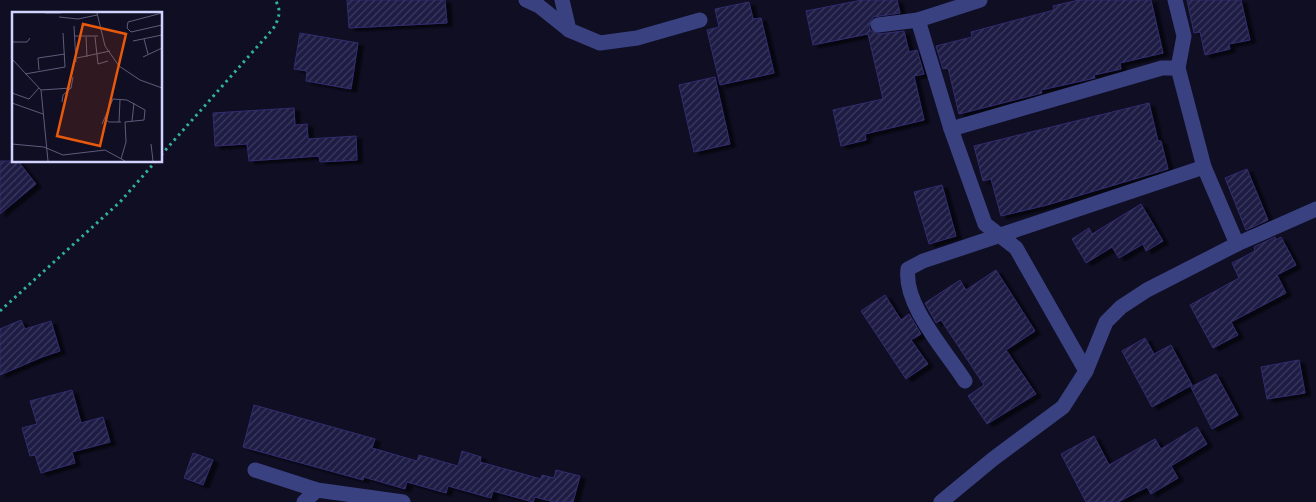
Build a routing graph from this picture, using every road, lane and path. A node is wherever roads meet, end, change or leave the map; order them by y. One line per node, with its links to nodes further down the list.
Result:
1 (275, 0): 12 (path)
2 (526, 0): 9 (street)
3 (562, 0): 9 (street)
4 (980, 0): 7 (street)
5 (1175, 0): 10 (street)
6 (700, 20): 9 (street)
7 (918, 20): 8 (street); 11 (street)
8 (878, 25)
9 (569, 30)
10 (1178, 68): 11 (street); 14 (street)
11 (951, 129): 16 (street)
12 (162, 154)
13 (155, 162): 18 (path)
14 (1204, 167): 16 (street); 17 (street)
15 (1316, 209): 17 (street)
16 (1001, 236): 19 (street); 20 (street)
17 (1237, 244): 19 (street)
18 (0, 311)
19 (1086, 371): 25 (street)
20 (965, 381)
21 (255, 470): 22 (street)
22 (317, 490): 23 (street); 24 (street)
23 (304, 502)
24 (403, 502)
25 (940, 502)

